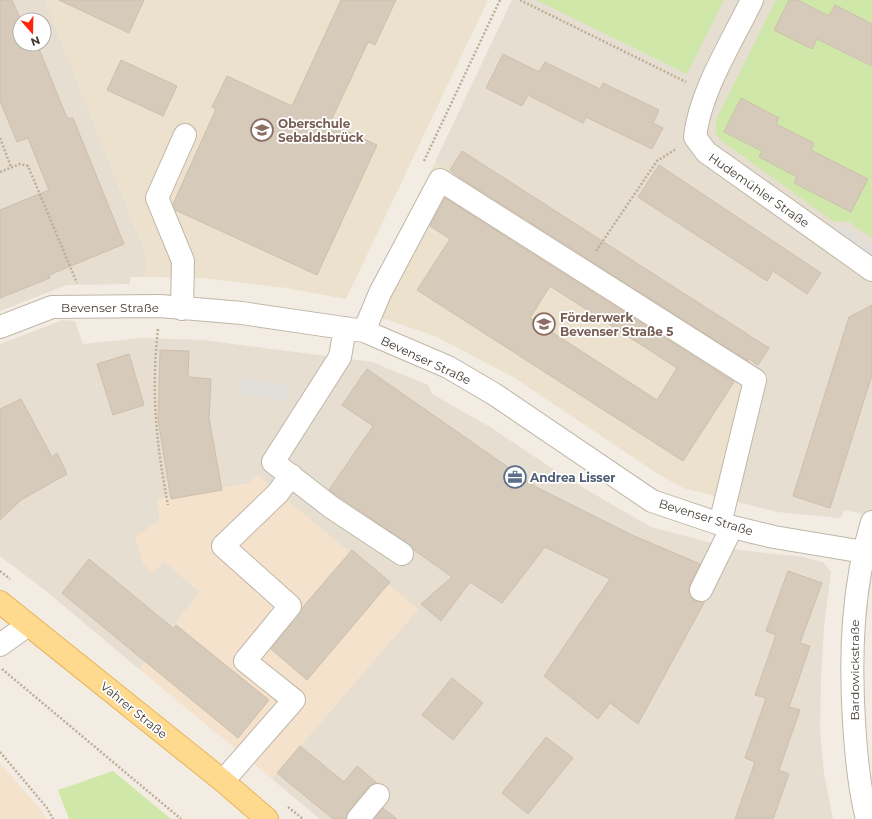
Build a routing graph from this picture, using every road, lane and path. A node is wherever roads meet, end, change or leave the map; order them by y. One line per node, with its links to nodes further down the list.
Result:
1 (520, 0): 3 (path)
2 (752, 0): 3 (street)
3 (707, 92): 5 (street)
4 (185, 134): 13 (street)
5 (695, 137): 9 (path); 10 (street, Hudemühler Straße)
6 (0, 138): 7 (path)
7 (11, 167): 8 (path); 11 (path)
8 (0, 172)
9 (583, 270): 15 (street); 19 (street)
10 (872, 270)
11 (87, 306): 12 (street, Bevenser Straße); 14 (street, Bevenser Straße)
12 (160, 306): 13 (street, Bevenser Straße); 17 (path)
13 (182, 309): 15 (street, Bevenser Straße)
14 (0, 327)
15 (355, 330): 16 (street); 19 (street, Bevenser Straße)
16 (290, 475): 21 (street); 28 (street)
17 (168, 505)
18 (872, 522): 20 (street, Bardowickstraße)
19 (726, 525): 20 (street, Bevenser Straße); 22 (street)
20 (864, 552): 34 (street, Bardowickstraße)
21 (402, 554)
22 (701, 590)
23 (0, 602): 24 (main road, Vahrer Straße)
24 (28, 625): 25 (street); 28 (main road, Vahrer Straße)
25 (0, 645)
26 (0, 667): 31 (path)
27 (0, 752): 30 (path)
28 (223, 781): 32 (main road, Vahrer Straße)
29 (378, 795): 33 (street)
30 (53, 819)
31 (181, 819)
32 (267, 819)
33 (358, 819)
34 (867, 819)

